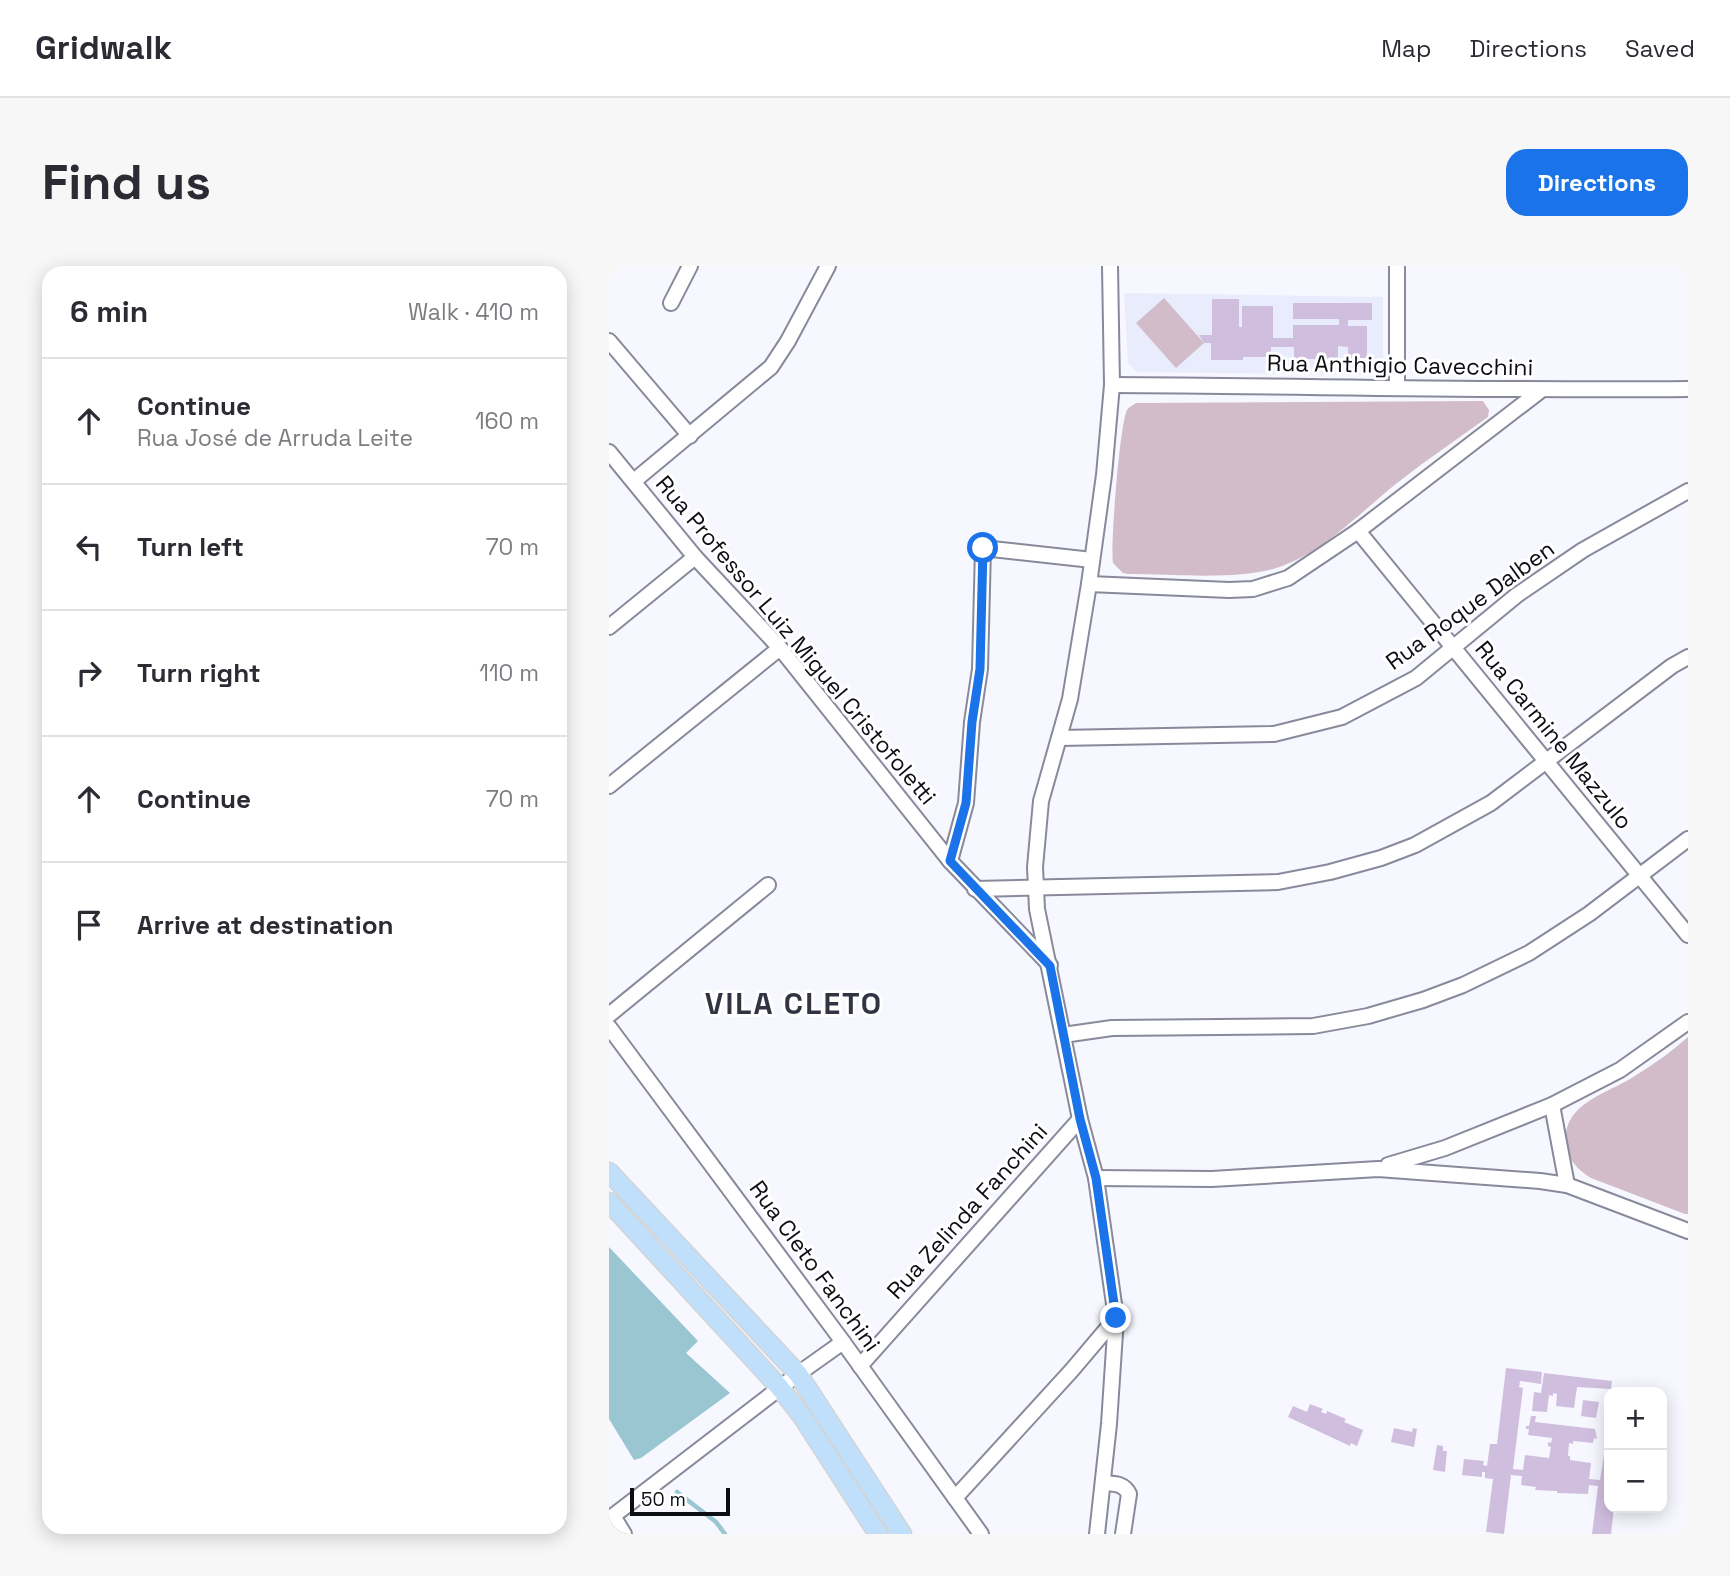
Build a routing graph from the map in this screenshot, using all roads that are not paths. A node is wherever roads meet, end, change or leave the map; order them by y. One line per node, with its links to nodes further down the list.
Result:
1 (690, 266): 5 (street)
2 (828, 266): 11 (street)
3 (1110, 266): 7 (street)
4 (1397, 266): 8 (street)
5 (671, 303)
6 (609, 341): 11 (street)
7 (1112, 385): 8 (street, Rua Anthigio Cavecchini); 17 (street)
8 (1397, 386): 10 (street, Rua Anthigio Cavecchini)
9 (1688, 389): 10 (street, Rua Anthigio Cavecchini)
10 (1540, 391): 15 (street)
11 (690, 436): 13 (street)
12 (609, 452): 13 (street, Rua Professor Luiz Miguel Cristofoletti)
13 (634, 481): 16 (street, Rua Professor Luiz Miguel Cristofoletti)
14 (1688, 491): 21 (street, Rua Roque Dalben)
15 (1358, 531): 18 (street); 21 (street, Rua Carmine Mazzulo)
16 (695, 557): 19 (street); 20 (street, Rua Professor Luiz Miguel Cristofoletti)
17 (1092, 560): 18 (street); 27 (street)
18 (1089, 584): 23 (street)
19 (609, 627)
20 (780, 648): 25 (street); 27 (street, Rua Professor Luiz Miguel Cristofoletti)
21 (1454, 648): 23 (street, Rua Roque Dalben); 24 (street, Rua Carmine Mazzulo)
22 (1688, 657): 24 (street)
23 (1059, 738): 30 (street)
24 (1546, 761): 28 (street, Rua Carmine Mazzulo); 30 (street)
25 (609, 786)
26 (1688, 839): 28 (street)
27 (950, 861): 31 (street, Rua Professor Luiz Miguel Cristofoletti)
28 (1640, 875): 32 (street, Rua Carmine Mazzulo); 37 (street)
29 (768, 885): 34 (street)
30 (1035, 887): 31 (street); 33 (street)
31 (975, 889): 33 (street, Rua Professor Luiz Miguel Cristofoletti)
32 (1688, 935)
33 (1050, 966): 37 (street)
34 (609, 1015)
35 (1688, 1022): 38 (street)
36 (609, 1027): 49 (street, Rua Cleto Fanchini)
37 (1063, 1035): 39 (street)
38 (1552, 1105): 40 (street); 45 (street)
39 (1080, 1119): 44 (street); 50 (street, Rua Zelinda Fanchini)
40 (1444, 1148): 41 (street); 43 (street)
41 (1378, 1169): 43 (street); 44 (street)
42 (609, 1172): 51 (main road)
43 (1444, 1174): 45 (street)
44 (1096, 1178): 48 (street)
45 (1567, 1185): 47 (street)
46 (609, 1202): 52 (main road)
47 (1688, 1231)
48 (1116, 1318): 53 (street); 54 (street)
49 (843, 1342): 50 (street, Rua Cleto Fanchini); 51 (street)
50 (860, 1366): 54 (street, Rua Cleto Fanchini)
51 (798, 1374): 52 (street); 58 (main road)
52 (780, 1388): 55 (street); 57 (main road)
53 (1103, 1483): 60 (street); 61 (street)
54 (955, 1498): 59 (street, Rua Cleto Fanchini)
55 (611, 1517): 56 (street)
56 (624, 1534)
57 (878, 1534)
58 (902, 1534)
59 (981, 1534)
60 (1097, 1534)
61 (1123, 1534)

